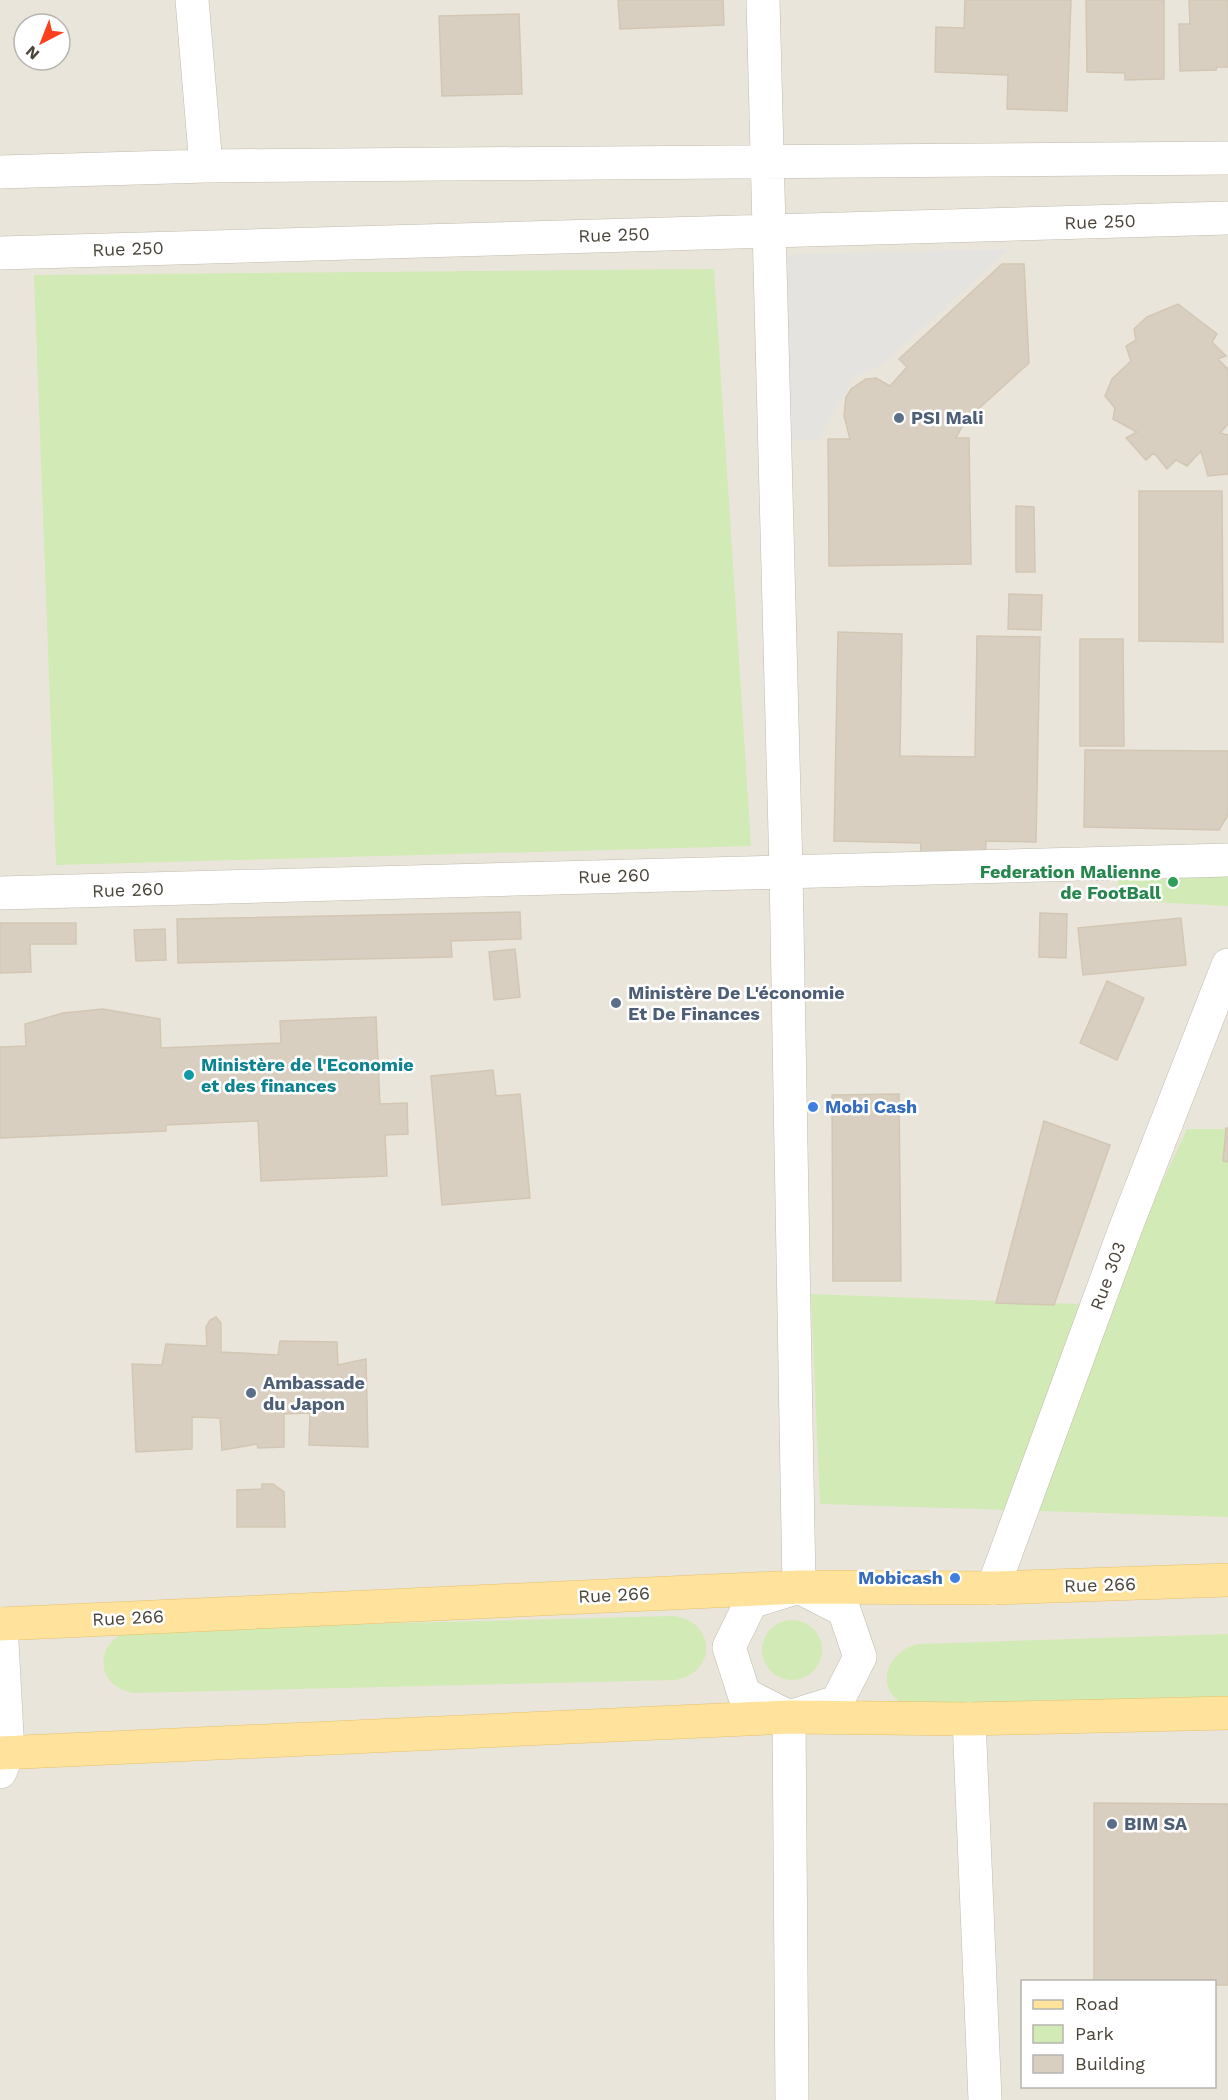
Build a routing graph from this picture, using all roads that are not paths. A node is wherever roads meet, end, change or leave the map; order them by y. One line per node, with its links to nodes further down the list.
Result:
1 (192, 0): 5 (street)
2 (763, 0): 4 (street)
3 (1228, 158): 4 (street)
4 (766, 162): 5 (street); 8 (street)
5 (206, 166): 6 (street)
6 (0, 172)
7 (1228, 218): 8 (street, Rue 250)
8 (768, 231): 9 (street, Rue 250); 11 (street)
9 (0, 253)
10 (1228, 860): 11 (street, Rue 260)
11 (786, 871): 12 (street, Rue 260); 15 (street)
12 (0, 893)
13 (1228, 965): 16 (street, Rue 303)
14 (1228, 1580): 16 (main road, Rue 266)
15 (799, 1587): 16 (main road, Rue 266); 17 (main road, Rue 266); 19 (street); 19 (street)
16 (993, 1588)
17 (1, 1624): 21 (street)
18 (1228, 1713): 20 (main road)
19 (789, 1718): 20 (main road); 21 (main road); 22 (street)
20 (969, 1719): 23 (street)
21 (3, 1759)
22 (792, 2100)
23 (985, 2100)

